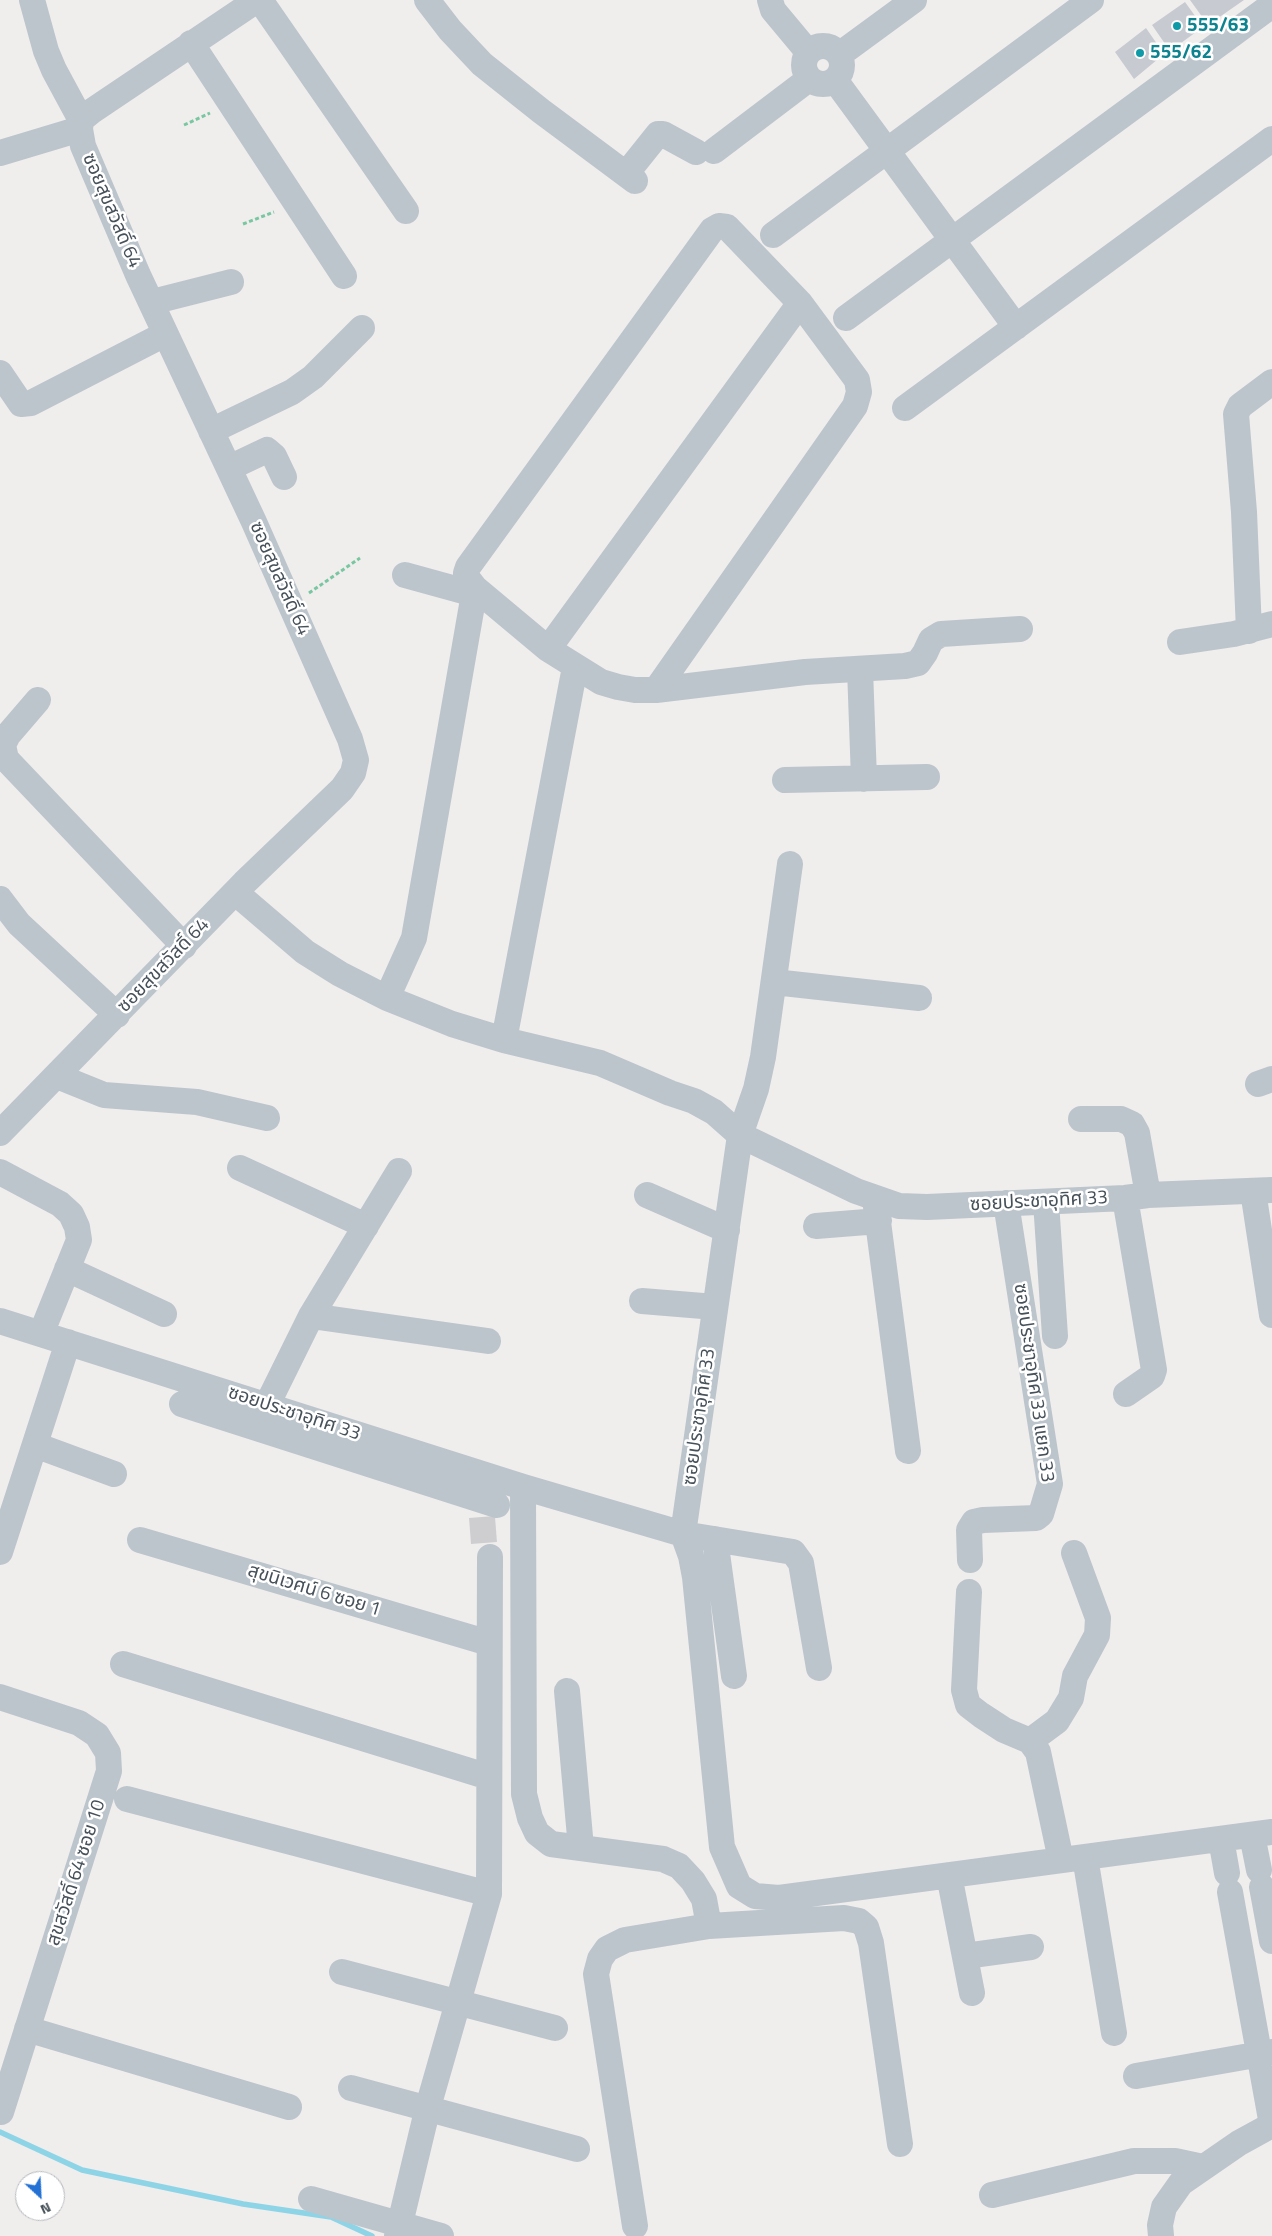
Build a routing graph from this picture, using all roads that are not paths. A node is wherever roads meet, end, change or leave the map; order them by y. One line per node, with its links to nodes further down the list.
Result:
1 (32, 0): 13 (street, ซอยสุขสวัสดิ์ 64)
2 (258, 0): 8 (street); 17 (street)
3 (427, 0): 11 (street)
4 (770, 0): 9 (street)
5 (914, 0): 10 (street)
6 (1091, 0): 15 (street)
7 (1272, 5): 19 (street)
8 (191, 43): 13 (street); 20 (street)
9 (808, 52): 10 (street); 11 (street)
10 (838, 55): 12 (street)
11 (809, 79): 12 (street)
12 (834, 80): 15 (street)
13 (81, 124): 16 (street); 22 (street, ซอยสุขสวัสดิ์ 64)
14 (1272, 139): 25 (street)
15 (887, 152): 18 (street); 19 (street)
16 (0, 153)
17 (406, 211)
18 (773, 235)
19 (952, 240): 24 (street); 25 (street)
20 (344, 276)
21 (231, 282): 22 (street)
22 (152, 302): 27 (street, ซอยสุขสวัสดิ์ 64)
23 (800, 303): 35 (street); 39 (street); 42 (street)
24 (846, 318)
25 (1016, 327): 30 (street)
26 (362, 328): 31 (street)
27 (165, 334): 28 (street); 31 (street, ซอยสุขสวัสดิ์ 64)
28 (0, 373)
29 (1272, 382): 36 (street)
30 (905, 408)
31 (211, 431): 32 (street, ซอยสุขสวัสดิ์ 64)
32 (229, 468): 33 (street); 48 (street, ซอยสุขสวัสดิ์ 64)
33 (284, 477)
34 (405, 575): 35 (street)
35 (475, 591): 39 (street); 52 (street)
36 (1260, 627): 38 (street)
37 (1020, 629): 41 (street)
38 (1180, 642)
39 (548, 650): 40 (street)
40 (576, 667): 42 (street); 55 (street)
41 (860, 669): 42 (street); 45 (street)
42 (656, 690)
43 (38, 700): 50 (street)
44 (927, 777): 45 (street)
45 (864, 779): 46 (street)
46 (784, 780)
47 (790, 864): 51 (street)
48 (236, 892): 50 (street, ซอยสุขสวัสดิ์ 64); 52 (street)
49 (0, 899): 54 (street)
50 (184, 946): 54 (street, ซอยสุขสวัสดิ์ 64)
51 (774, 982): 53 (street); 60 (street)
52 (386, 998): 55 (street)
53 (919, 998)
54 (117, 1015): 56 (street, ซอยสุขสวัสดิ์ 64)
55 (504, 1040): 60 (street)
56 (57, 1076): 57 (street); 59 (street, ซอยสุขสวัสดิ์ 64)
57 (268, 1118)
58 (1081, 1120): 66 (street)
59 (0, 1133)
60 (740, 1134): 69 (street, ซอยประชาอุทิศ 33); 72 (street, ซอยประชาอุทิศ 33)
61 (240, 1168): 70 (street)
62 (399, 1171): 70 (street)
63 (0, 1172): 73 (street)
64 (1263, 1191): 66 (street, ซอยประชาอุทิศ 33); 77 (street)
65 (647, 1195): 72 (street)
66 (1136, 1196): 67 (street, ซอยประชาอุทิศ 33); 84 (street)
67 (1046, 1202): 68 (street, ซอยประชาอุทิศ 33); 81 (street)
68 (1006, 1204): 69 (street, ซอยประชาอุทิศ 33); 98 (street, ซอยประชาอุทิศ 33 แยก 33)
69 (877, 1210): 71 (street); 88 (street)
70 (366, 1226): 78 (street)
71 (816, 1226)
72 (727, 1230): 75 (street, ซอยประชาอุทิศ 33)
73 (67, 1269): 76 (street); 80 (street)
74 (642, 1301): 75 (street)
75 (716, 1307): 93 (street, ซอยประชาอุทิศ 33)
76 (164, 1314)
77 (1272, 1315)
78 (311, 1316): 82 (street); 86 (street)
79 (0, 1321): 80 (street, ซอยประชาอุทิศ 33)
80 (41, 1334): 83 (street, ซอยประชาอุทิศ 33)
81 (1055, 1336)
82 (488, 1341)
83 (68, 1342): 86 (street, ซอยประชาอุทิศ 33); 87 (street)
84 (1126, 1394)
85 (182, 1404): 92 (street)
86 (267, 1405): 90 (street, ซอยประชาอุทิศ 33)
87 (35, 1445): 89 (street); 96 (street)
88 (908, 1451)
89 (114, 1474)
90 (489, 1476): 91 (street, ซอยประชาอุทิศ 33); 92 (street)
91 (523, 1487): 93 (street, ซอยประชาอุทิศ 33); 111 (street)
92 (490, 1526): 100 (street)
93 (683, 1534): 94 (street); 113 (street)
94 (715, 1539): 102 (street); 103 (street)
95 (140, 1540): 100 (street, สุขนิเวศน์ 6 ซอย 1)
96 (0, 1552)
97 (1074, 1553): 106 (street)
98 (970, 1560)
99 (969, 1592): 106 (street)
100 (489, 1643): 107 (street)
101 (123, 1664): 107 (street)
102 (820, 1668)
103 (734, 1676)
104 (567, 1691): 111 (street)
105 (0, 1697): 125 (street, สุขสวัสดิ์ 64 ซอย 10)
106 (1030, 1741): 112 (street)
107 (489, 1777): 116 (street)
108 (127, 1799): 116 (street)
109 (1262, 1834): 110 (street); 114 (street)
110 (1221, 1839): 112 (street); 115 (street)
111 (581, 1848): 117 (street)
112 (1073, 1859): 113 (street); 126 (street)
113 (949, 1875): 120 (street)
114 (1262, 1889): 115 (street); 118 (street)
115 (1231, 1893): 127 (street)
116 (489, 1894): 123 (street)
117 (709, 1926): 134 (street); 139 (street)
118 (1272, 1941)
119 (1031, 1947): 120 (street)
120 (965, 1956): 122 (street)
121 (342, 1972): 123 (street)
122 (972, 1993)
123 (458, 2003): 124 (street); 130 (street)
124 (555, 2028)
125 (27, 2029): 131 (street); 132 (street, สุขสวัสดิ์ 64 ซอย 10)
126 (1114, 2032)
127 (1266, 2053): 128 (street); 133 (street)
128 (1136, 2076)
129 (351, 2088): 130 (street)
130 (428, 2107): 135 (street); 140 (street)
131 (289, 2108)
132 (1, 2112)
133 (1272, 2125): 136 (street)
134 (900, 2144)
135 (577, 2149)
136 (1203, 2167): 137 (street); 142 (street)
137 (992, 2195)
138 (310, 2199): 140 (street)
139 (635, 2226)
140 (398, 2230): 141 (street)
141 (441, 2236)
142 (1161, 2236)

